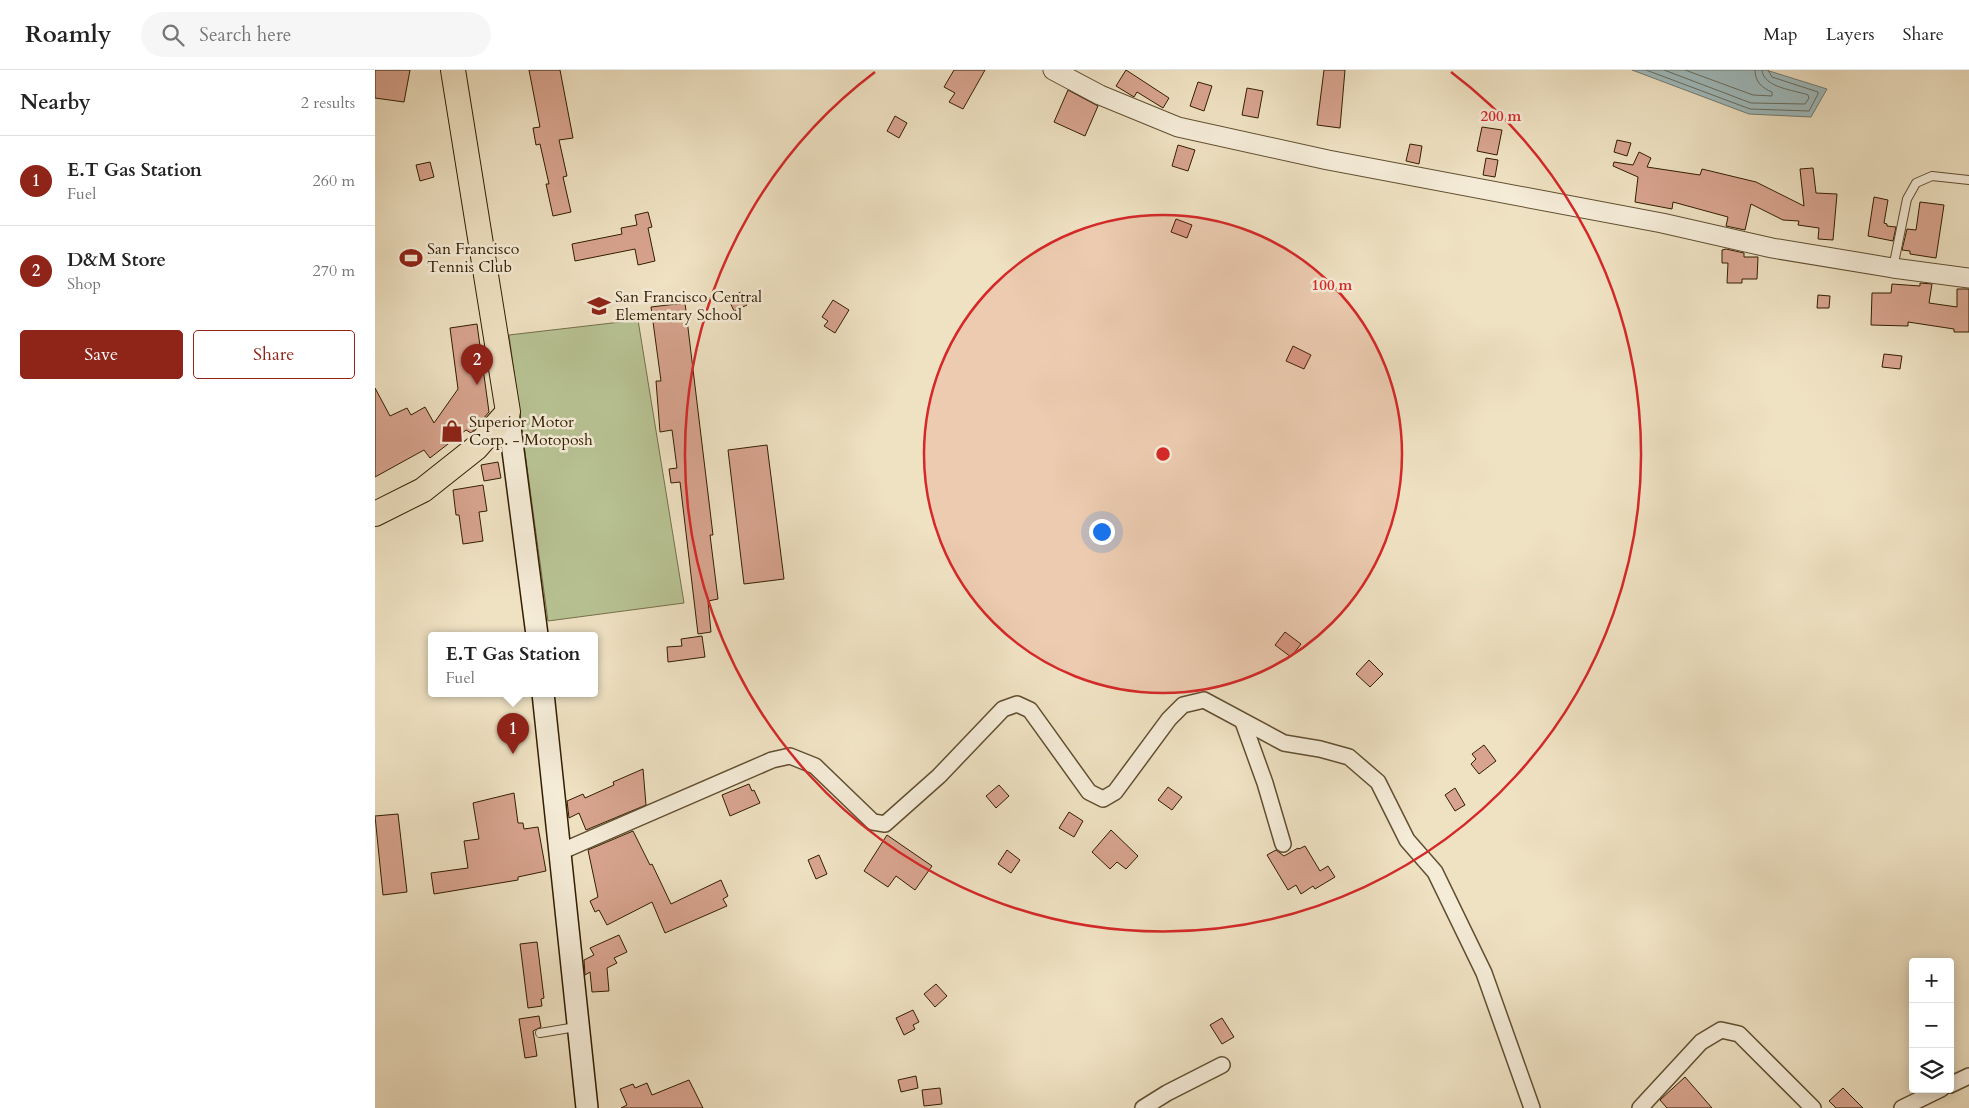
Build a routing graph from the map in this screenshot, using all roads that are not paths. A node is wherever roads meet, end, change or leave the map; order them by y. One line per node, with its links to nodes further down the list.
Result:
1 (453, 70): 6 (main road)
2 (1053, 70): 4 (street)
3 (1969, 180): 4 (lane)
4 (1893, 268): 5 (street)
5 (1969, 278)
6 (508, 412): 7 (main road); 8 (main road)
7 (375, 514)
8 (537, 632)
9 (543, 697): 12 (main road)
10 (1243, 722): 11 (street); 12 (street); 21 (street)
11 (1283, 844)
12 (560, 852): 13 (main road)
13 (578, 1026): 14 (lane); 19 (main road)
14 (540, 1033)
15 (1222, 1065): 20 (street)
16 (1969, 1076): 17 (street)
17 (1954, 1082)
18 (1933, 1093): 24 (street)
19 (587, 1108)
20 (1143, 1108)
21 (1532, 1108)
22 (1640, 1108): 23 (street)
23 (1813, 1108)
24 (1901, 1108)

